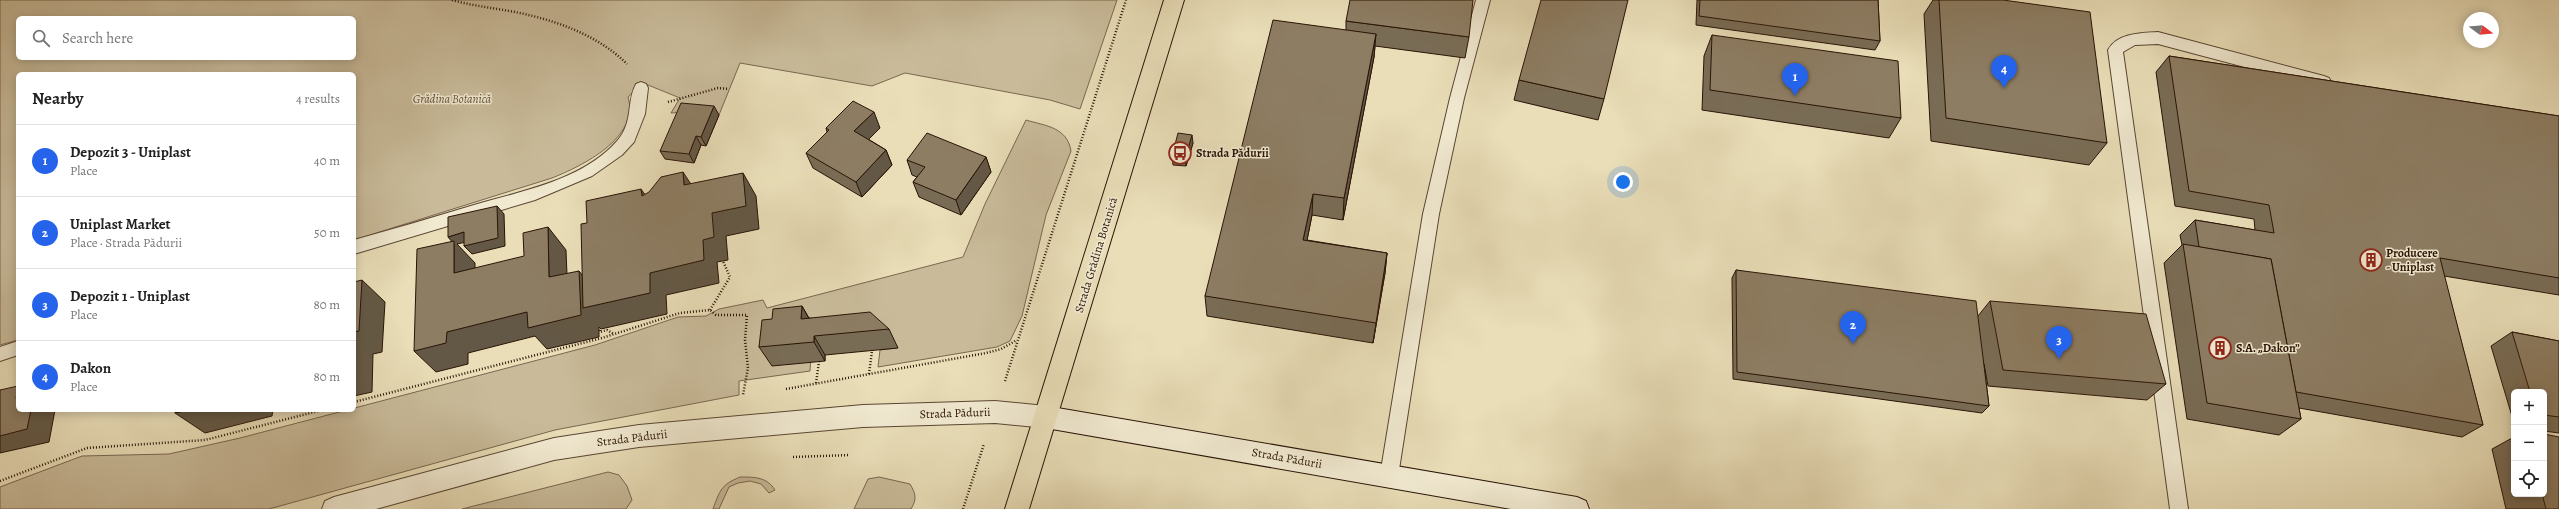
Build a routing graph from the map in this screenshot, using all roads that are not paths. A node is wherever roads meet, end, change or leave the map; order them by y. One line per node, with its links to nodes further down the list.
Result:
1 (1174, 0): 8 (main road, Strada Grădina Botanică)
2 (1483, 0): 9 (lane)
3 (2336, 84): 13 (lane)
4 (641, 88): 5 (lane)
5 (356, 246)
6 (16, 349): 7 (lane)
7 (0, 354)
8 (1046, 416): 9 (street, Strada Pădurii); 10 (street, Strada Pădurii); 11 (main road, Strada Grădina Botanică)
9 (1389, 476): 12 (street, Strada Pădurii)
10 (334, 509)
11 (1017, 509)
12 (1577, 509)
13 (2180, 509)

